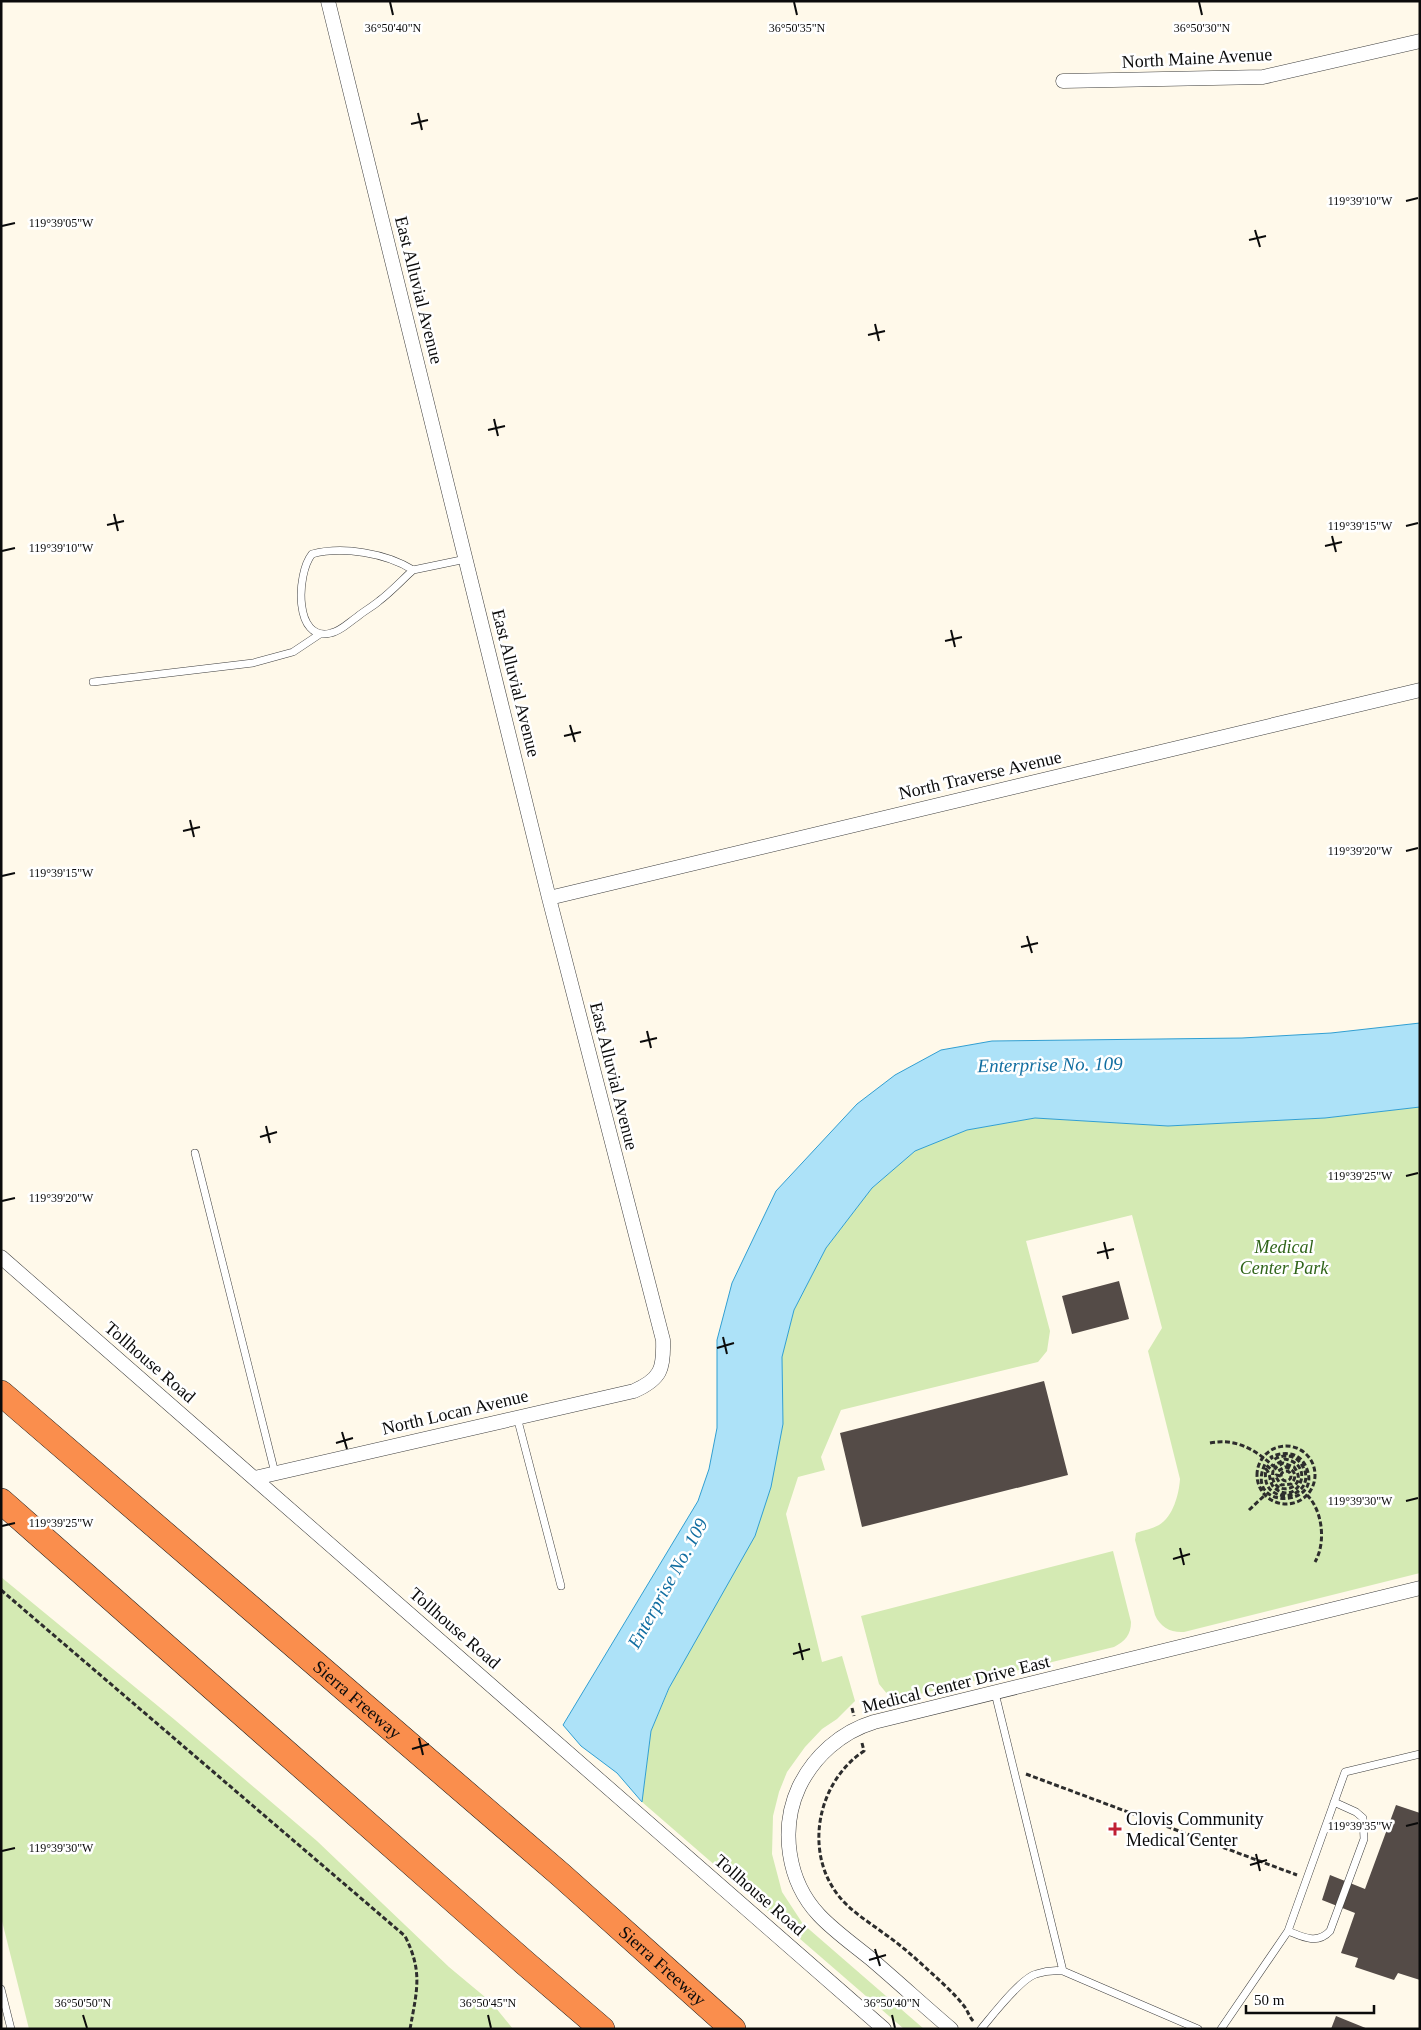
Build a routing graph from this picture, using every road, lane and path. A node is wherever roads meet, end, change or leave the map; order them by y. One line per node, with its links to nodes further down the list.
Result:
1 (328, 1): 4 (street, East Alluvial Avenue)
2 (1420, 41): 3 (street, North Maine Avenue)
3 (1063, 81)
4 (466, 559): 5 (lane); 9 (street, East Alluvial Avenue)
5 (413, 570): 6 (lane); 6 (lane)
6 (320, 634): 7 (lane)
7 (94, 682)
8 (1420, 690): 9 (street, North Traverse Avenue)
9 (549, 898): 12 (street, East Alluvial Avenue)
10 (195, 1152): 17 (lane)
11 (1, 1257): 19 (street, Tollhouse Road)
12 (660, 1374): 14 (street, North Locan Avenue)
13 (1, 1393): 38 (highway, Sierra Freeway)
14 (518, 1417): 17 (street, North Locan Avenue); 25 (lane)
15 (1210, 1443): 16 (path)
16 (1264, 1457): 18 (path); 20 (path); 21 (path)
17 (275, 1473): 19 (street, North Locan Avenue)
18 (1281, 1476)
19 (255, 1478): 44 (street, Tollhouse Road)
20 (1265, 1495): 21 (path); 23 (path)
21 (1307, 1495): 24 (path)
22 (1, 1501): 35 (highway)
23 (1249, 1510)
24 (1315, 1562)
25 (561, 1586)
26 (1420, 1588): 28 (street, Medical Center Drive East)
27 (1, 1590): 41 (path)
28 (995, 1693): 31 (lane); 45 (street, Medical Center Drive East)
29 (862, 1745): 39 (path)
30 (1420, 1754): 32 (lane)
31 (1014, 1770): 33 (path); 36 (lane)
32 (1334, 1802): 33 (lane); 34 (lane)
33 (1307, 1879): 34 (lane)
34 (1288, 1932): 47 (lane)
35 (525, 1964): 42 (highway); 43 (highway)
36 (1063, 1971): 39 (lane); 46 (lane)
37 (1, 1989): 40 (lane)
38 (732, 2027)
39 (981, 2028)
40 (11, 2029)
41 (410, 2029)
42 (580, 2029)
43 (602, 2029)
44 (884, 2029)
45 (951, 2029)
46 (1198, 2029)
47 (1221, 2029)

